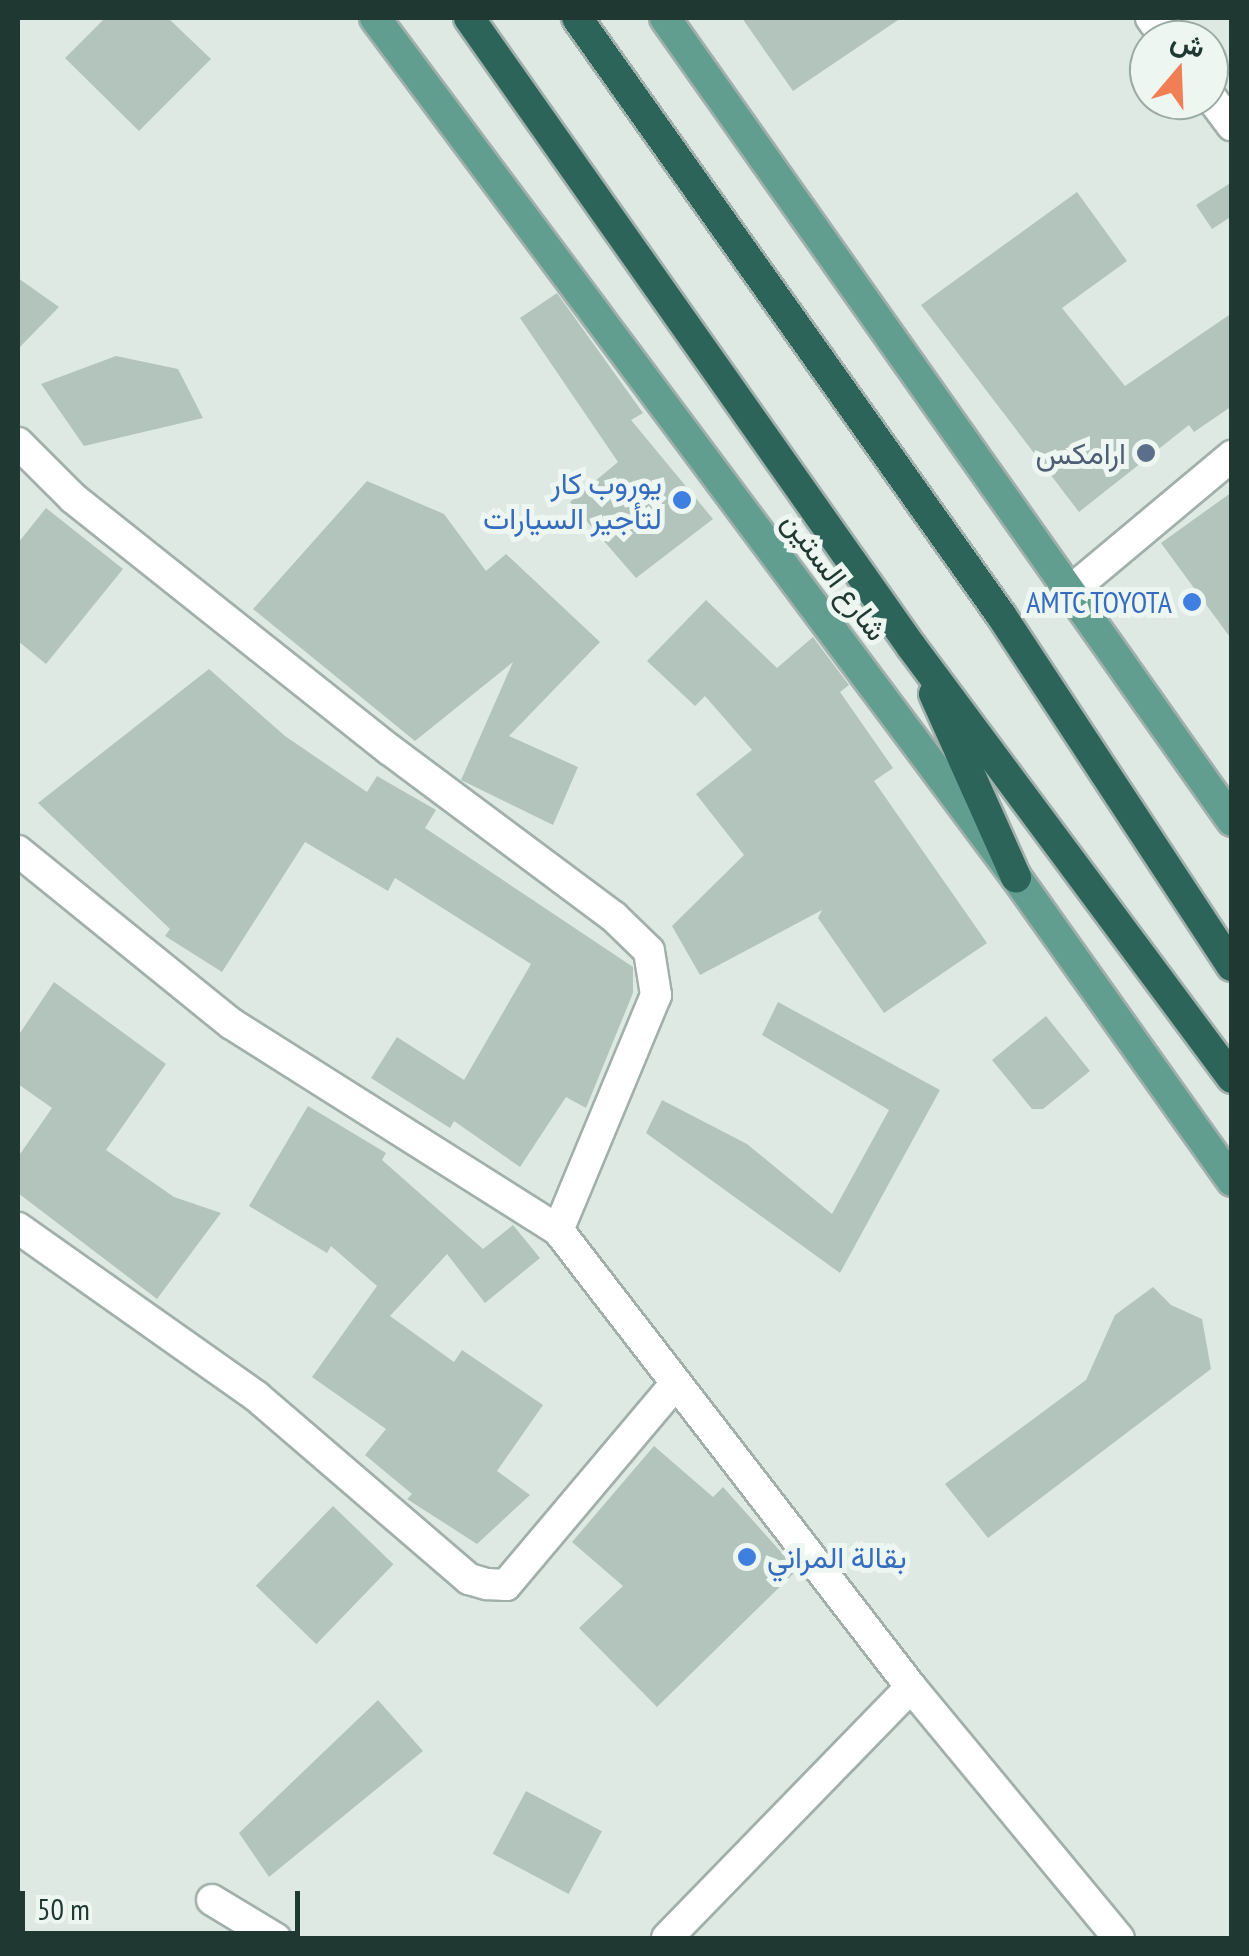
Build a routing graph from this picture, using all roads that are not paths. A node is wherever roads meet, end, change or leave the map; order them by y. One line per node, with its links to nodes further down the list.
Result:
1 (375, 18): 11 (main road, شارع الستين)
2 (469, 18): 8 (highway, شارع الستين)
3 (577, 18): 12 (highway)
4 (665, 18): 7 (main road)
5 (18, 443): 16 (street)
6 (1232, 456): 7 (street)
7 (1068, 593): 9 (main road)
8 (911, 646): 11 (highway); 13 (highway, شارع الستين)
9 (1232, 821)
10 (18, 851): 16 (street)
11 (1016, 877): 14 (main road, شارع الستين)
12 (1232, 966)
13 (1232, 1078)
14 (1232, 1181)
15 (18, 1228): 17 (street)
16 (558, 1230): 17 (street)
17 (676, 1384): 18 (street)
18 (911, 1687): 21 (street); 22 (street)
19 (212, 1900): 20 (street)
20 (275, 1938)
21 (667, 1938)
22 (1118, 1938)

